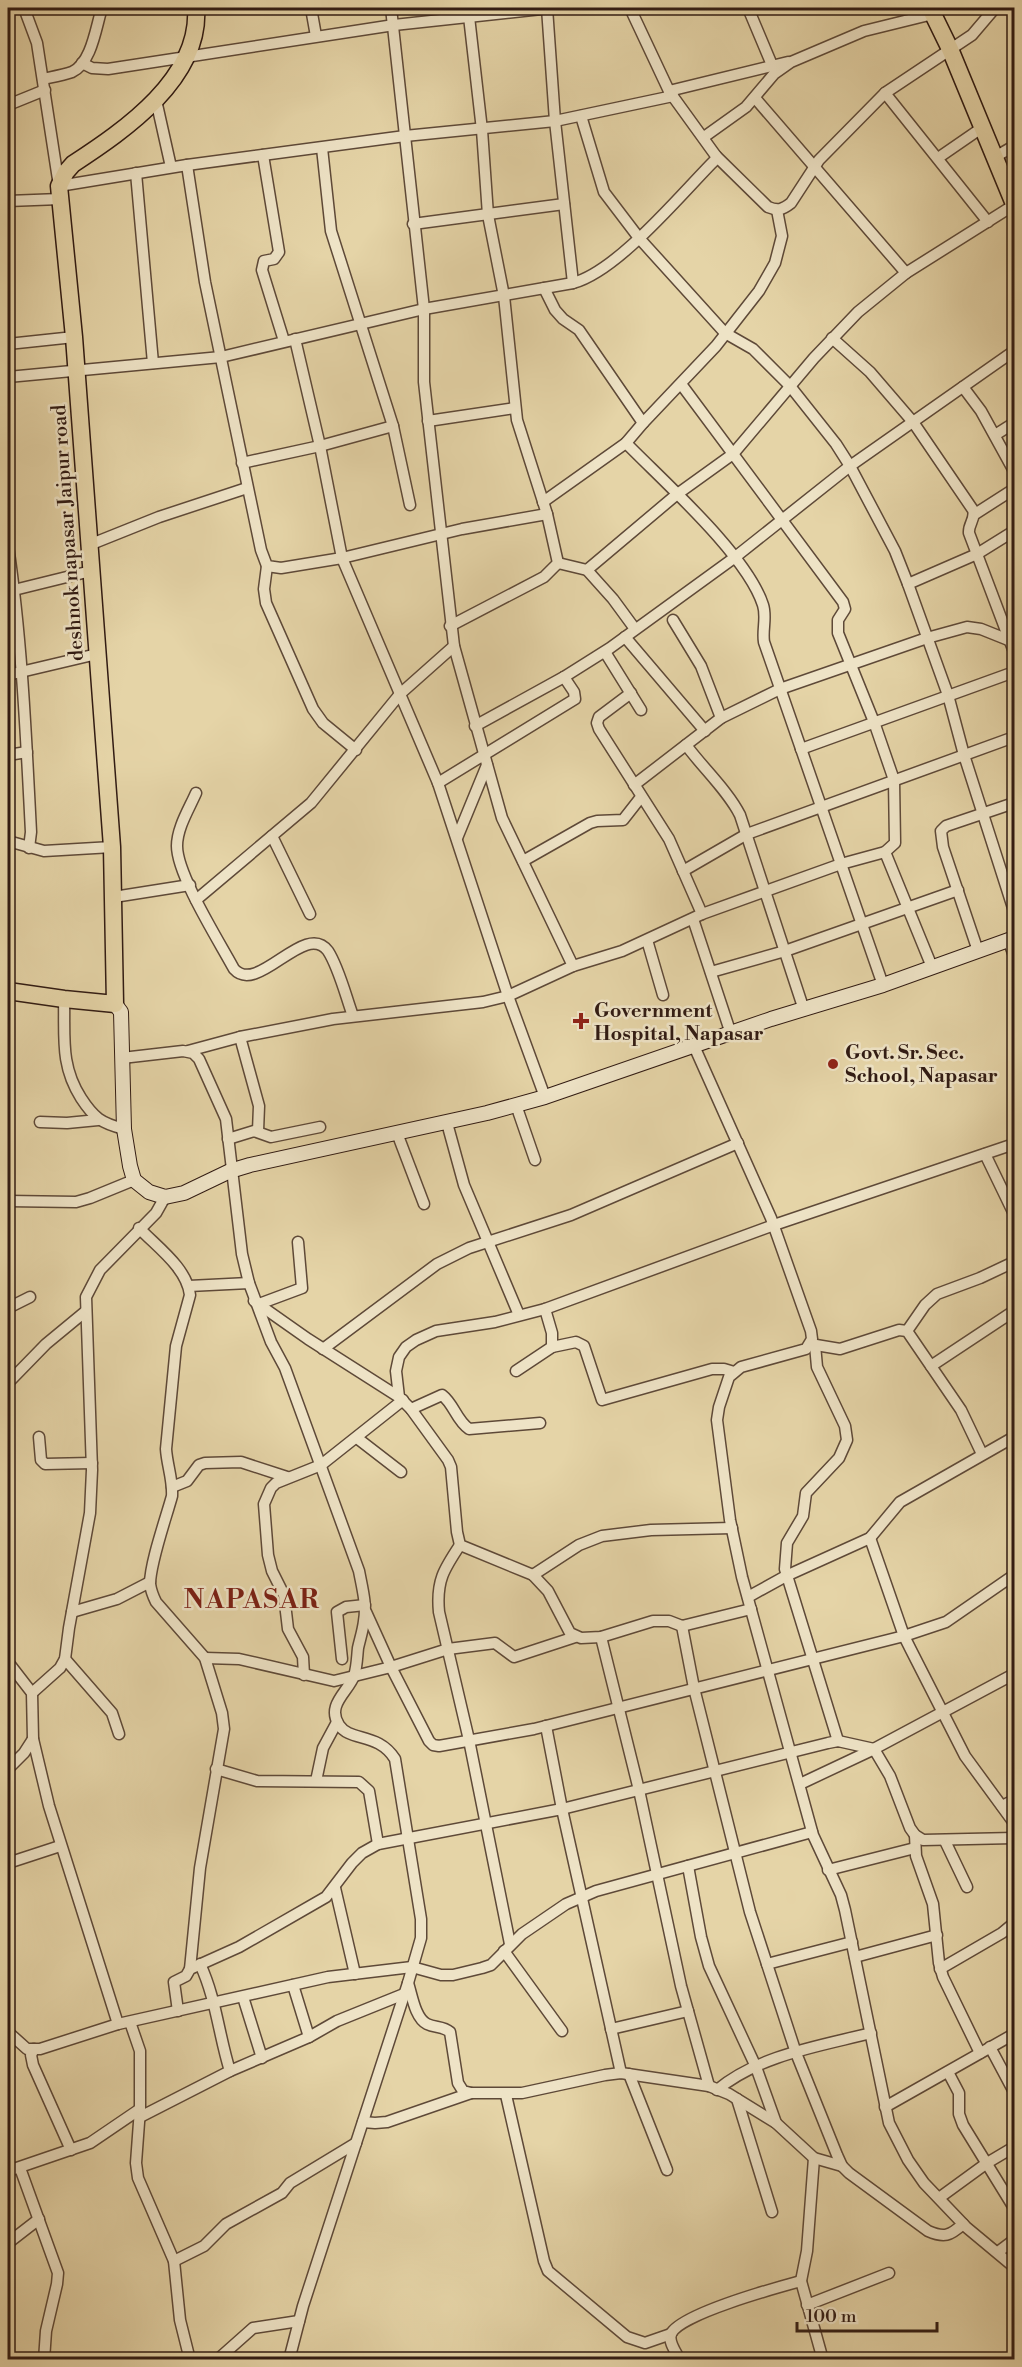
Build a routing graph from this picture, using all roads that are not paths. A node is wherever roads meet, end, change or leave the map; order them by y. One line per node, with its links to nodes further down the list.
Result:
1 (24, 8): 19 (street)
2 (102, 8): 17 (street)
3 (196, 8): 15 (main road)
4 (311, 8): 13 (street)
5 (391, 8): 12 (street)
6 (548, 8): 11 (street); 26 (street)
7 (630, 8): 20 (street)
8 (748, 8): 18 (street)
9 (995, 8): 14 (street)
10 (932, 10): 14 (main road); 16 (street)
11 (469, 12): 12 (street); 28 (street)
12 (394, 25): 13 (street); 29 (street)
13 (316, 36): 15 (street)
14 (950, 49): 21 (street); 27 (main road)
15 (189, 56): 17 (street); 23 (main road)
16 (791, 62): 18 (street); 22 (street)
17 (82, 63): 19 (street)
18 (772, 65): 20 (street)
19 (44, 85): 24 (street); 41 (street)
20 (671, 93): 25 (street); 30 (street)
21 (885, 93): 36 (street); 39 (street)
22 (754, 98): 30 (street); 39 (street)
23 (156, 100): 38 (street); 41 (main road)
24 (8, 105)
25 (581, 116): 26 (street); 49 (street)
26 (555, 121): 28 (street); 43 (street)
27 (983, 127): 35 (main road); 36 (street)
28 (482, 130): 29 (street); 46 (street)
29 (405, 136): 32 (street); 48 (street)
30 (704, 138): 34 (street)
31 (1014, 146): 35 (street)
32 (322, 148): 33 (street); 55 (street)
33 (262, 155): 37 (street); 59 (street)
34 (716, 156): 45 (street); 49 (street)
35 (995, 157): 44 (main road)
36 (938, 158): 47 (street)
37 (187, 165): 38 (street); 62 (street)
38 (171, 167): 40 (street)
39 (814, 167): 45 (street); 50 (street)
40 (136, 173): 41 (street); 63 (street)
41 (59, 192): 42 (street); 57 (main road, deshnok napasar Jaipur road)
42 (8, 201)
43 (564, 204): 46 (street); 51 (street)
44 (1014, 205): 47 (street)
45 (777, 210): 56 (street)
46 (488, 215): 48 (street); 53 (street)
47 (988, 222): 50 (street)
48 (413, 224): 54 (street)
49 (639, 238): 51 (street); 56 (street)
50 (906, 273): 58 (street)
51 (573, 283): 52 (street)
52 (544, 288): 53 (street); 72 (street)
53 (504, 296): 54 (street); 69 (street)
54 (424, 309): 55 (street); 70 (street)
55 (362, 322): 59 (street); 74 (street)
56 (725, 333): 66 (street); 67 (street)
57 (74, 337): 60 (street); 64 (main road, deshnok napasar Jaipur road)
58 (832, 338): 67 (street); 71 (street)
59 (290, 340): 62 (street); 77 (street)
60 (8, 344)
61 (1014, 351): 68 (street)
62 (221, 357): 63 (street); 79 (street)
63 (153, 363): 64 (street)
64 (76, 371): 65 (street); 92 (main road, deshnok napasar Jaipur road)
65 (8, 377)
66 (681, 384): 72 (street); 78 (street)
67 (790, 386): 78 (street); 80 (street)
68 (963, 387): 71 (street); 75 (street)
69 (515, 408): 70 (street); 85 (street)
70 (428, 421): 91 (street)
71 (913, 422): 80 (street); 88 (street)
72 (642, 423): 76 (street)
73 (1014, 423): 75 (street)
74 (393, 426): 77 (street); 86 (street)
75 (995, 435): 81 (street)
76 (626, 443): 84 (street); 85 (street)
77 (320, 446): 79 (street); 95 (street)
78 (733, 454): 84 (street); 89 (street)
79 (242, 463): 82 (street)
80 (850, 465): 89 (street); 101 (street)
81 (1014, 471)
82 (247, 488): 92 (street); 98 (street)
83 (1014, 489): 88 (street)
84 (676, 495): 96 (street); 99 (street)
85 (543, 502): 87 (street)
86 (411, 505)
87 (547, 514): 91 (street); 97 (street)
88 (975, 514): 94 (street)
89 (781, 521): 96 (street); 112 (street)
90 (1014, 531): 94 (street)
91 (440, 536): 95 (street); 104 (street)
92 (89, 545): 100 (main road, deshnok napasar Jaipur road)
93 (8, 546): 102 (street)
94 (977, 554): 101 (street); 109 (street)
95 (342, 558): 98 (street); 119 (street)
96 (734, 558): 105 (street); 117 (street)
97 (558, 563): 99 (street); 104 (street)
98 (267, 566): 129 (street)
99 (587, 570): 105 (street)
100 (91, 571): 102 (street); 111 (main road, deshnok napasar Jaipur road)
101 (908, 584): 107 (street)
102 (14, 590): 113 (street)
103 (673, 620): 122 (street)
104 (450, 626): 108 (street)
105 (635, 629): 106 (street)
106 (625, 637): 110 (street); 125 (street)
107 (927, 638): 109 (street); 112 (street); 120 (street)
108 (454, 646): 119 (street); 124 (street)
109 (1012, 647)
110 (605, 652): 116 (street); 118 (street)
111 (97, 654): 113 (street); 147 (main road, deshnok napasar Jaipur road)
112 (850, 665): 117 (street); 123 (street)
113 (21, 672): 115 (street); 130 (street)
114 (1014, 672): 120 (street)
115 (8, 675)
116 (564, 677): 124 (street); 131 (street)
117 (780, 689): 122 (street); 128 (street)
118 (631, 693): 121 (street); 137 (street)
119 (400, 694): 129 (street); 136 (street)
120 (948, 695): 123 (street); 133 (street)
121 (641, 710)
122 (721, 718): 125 (street)
123 (874, 722): 128 (street); 135 (street)
124 (475, 726): 131 (street)
125 (705, 731): 127 (street)
126 (1014, 737): 133 (street)
127 (686, 745): 137 (street); 143 (street)
128 (801, 749): 141 (street)
129 (356, 750): 144 (street)
130 (27, 752): 132 (street); 148 (street)
131 (485, 753): 134 (street); 136 (street)
132 (8, 755)
133 (964, 755): 135 (street); 142 (street)
134 (488, 765): 145 (street); 150 (street)
135 (894, 780): 141 (street); 149 (street)
136 (438, 783): 145 (street)
137 (634, 785): 139 (street)
138 (196, 793): 153 (street)
139 (641, 797): 150 (street); 152 (street)
140 (1014, 803): 142 (street)
141 (822, 807): 143 (street); 151 (street)
142 (984, 814): 154 (street); 159 (street)
143 (747, 834): 152 (street); 155 (street)
144 (272, 836): 157 (street); 160 (street)
145 (457, 838): 174 (street)
146 (8, 842): 148 (street)
147 (112, 847): 148 (street); 156 (main road, deshnok napasar Jaipur road)
148 (29, 848)
149 (885, 852): 151 (street); 158 (street)
150 (523, 861): 168 (street)
151 (841, 864): 155 (street); 162 (street)
152 (683, 870): 161 (street)
153 (190, 885): 156 (street); 157 (street)
154 (958, 890): 158 (street); 166 (street)
155 (766, 892): 161 (street); 165 (street)
156 (114, 897): 176 (main road, deshnok napasar Jaipur road)
157 (196, 900): 178 (street)
158 (906, 907): 162 (street); 169 (street)
159 (1014, 910)
160 (310, 914)
161 (698, 916): 164 (street); 170 (street)
162 (861, 924): 165 (street); 171 (street)
163 (1011, 938): 166 (main road); 167 (street)
164 (647, 940): 168 (street); 173 (street)
165 (785, 951): 170 (street); 177 (street)
166 (978, 951): 169 (main road)
167 (1014, 956)
168 (573, 966): 174 (street)
169 (932, 967): 171 (main road)
170 (711, 972): 179 (street)
171 (883, 985): 177 (main road)
172 (8, 991): 175 (main road)
173 (663, 995)
174 (508, 996): 178 (street); 184 (street)
175 (64, 999): 176 (main road); 186 (street)
176 (116, 1004): 183 (main road)
177 (804, 1010): 179 (main road)
178 (353, 1016): 180 (street)
179 (730, 1034): 181 (main road)
180 (240, 1037): 182 (street); 191 (street)
181 (694, 1046): 184 (main road); 194 (street)
182 (188, 1051): 183 (street); 193 (street)
183 (122, 1058): 190 (main road)
184 (545, 1097): 185 (main road)
185 (516, 1106): 188 (main road); 197 (street)
186 (99, 1120): 187 (street); 190 (street)
187 (40, 1122)
188 (447, 1123): 192 (main road); 207 (street)
189 (320, 1127): 191 (street)
190 (124, 1129): 199 (main road)
191 (258, 1131): 193 (street)
192 (398, 1133): 198 (main road); 202 (street)
193 (228, 1139): 198 (street)
194 (738, 1143): 204 (street); 207 (street)
195 (1014, 1144): 196 (street)
196 (986, 1154): 203 (street); 204 (street)
197 (535, 1160)
198 (230, 1171): 200 (main road); 209 (street)
199 (134, 1179): 200 (main road); 201 (street)
200 (165, 1197): 205 (street)
201 (8, 1202)
202 (424, 1204)
203 (1014, 1214)
204 (774, 1225): 214 (street); 219 (street)
205 (139, 1228): 210 (street); 215 (street)
206 (298, 1242): 212 (street)
207 (489, 1242): 217 (street); 221 (street)
208 (1014, 1262): 218 (street)
209 (249, 1283): 210 (street); 212 (street)
210 (189, 1286): 237 (street)
211 (30, 1297): 213 (street)
212 (257, 1303): 221 (street); 234 (street)
213 (8, 1308)
214 (545, 1309): 217 (street); 220 (street)
215 (86, 1311): 225 (street); 233 (street)
216 (1014, 1311): 222 (street)
217 (519, 1315): 226 (street)
218 (907, 1331): 219 (street); 222 (street)
219 (813, 1345): 224 (street); 243 (street)
220 (552, 1347): 223 (street); 224 (street)
221 (323, 1348): 226 (street)
222 (931, 1366): 232 (street)
223 (516, 1371)
224 (734, 1372): 238 (street)
225 (8, 1383)
226 (401, 1398): 227 (street); 230 (street)
227 (411, 1409): 228 (street); 240 (street)
228 (540, 1423)
229 (39, 1437): 233 (street)
230 (357, 1437): 234 (street); 235 (street)
231 (1014, 1437): 232 (street)
232 (982, 1454): 239 (street)
233 (92, 1463): 248 (street)
234 (321, 1466): 236 (street); 246 (street)
235 (401, 1472)
236 (287, 1477): 237 (street); 262 (street)
237 (172, 1487): 244 (street)
238 (732, 1528): 241 (street); 245 (street)
239 (870, 1538): 243 (street); 250 (street)
240 (460, 1545): 241 (street); 253 (street)
241 (533, 1575): 251 (street)
242 (1014, 1575): 250 (street)
243 (786, 1576): 245 (street); 257 (street)
244 (150, 1582): 248 (street); 254 (street)
245 (748, 1597): 247 (street)
246 (365, 1607): 256 (street); 259 (street); 263 (street)
247 (751, 1609): 249 (street); 260 (street)
248 (72, 1612): 255 (street)
249 (682, 1626): 252 (street); 264 (street)
250 (904, 1636): 257 (street); 267 (street)
251 (575, 1637): 252 (street); 253 (street)
252 (601, 1637): 266 (street)
253 (448, 1649): 259 (street); 272 (street)
254 (205, 1658): 262 (street); 277 (street)
255 (65, 1659): 265 (street); 270 (street)
256 (342, 1659)
257 (813, 1659): 260 (street); 273 (street)
258 (8, 1662): 265 (street)
259 (391, 1667): 263 (street); 272 (street)
260 (769, 1670): 264 (street); 275 (street)
261 (1014, 1674): 267 (street)
262 (304, 1675): 263 (street)
263 (354, 1677): 268 (street)
264 (694, 1688): 266 (street); 278 (street)
265 (32, 1693): 271 (street)
266 (620, 1707): 269 (street); 281 (street)
267 (944, 1711): 274 (street); 283 (street)
268 (337, 1722): 279 (street); 290 (street)
269 (546, 1726): 272 (street); 284 (street)
270 (119, 1734)
271 (33, 1739): 276 (street); 293 (street)
272 (469, 1740): 286 (street)
273 (838, 1741): 274 (street); 275 (street)
274 (874, 1749): 280 (street); 288 (street)
275 (792, 1753): 278 (street); 280 (street)
276 (8, 1769)
277 (216, 1769): 279 (street); 309 (street)
278 (714, 1772): 281 (street); 295 (street)
279 (316, 1781): 292 (street)
280 (800, 1784): 287 (street)
281 (639, 1790): 284 (street); 299 (street)
282 (1014, 1800): 283 (street)
283 (1002, 1806): 285 (street)
284 (562, 1809): 286 (street); 302 (street)
285 (1014, 1823)
286 (486, 1824): 290 (street); 306 (street)
287 (812, 1832): 295 (street); 298 (street)
288 (915, 1835): 291 (street); 294 (street)
289 (1014, 1838): 291 (street)
290 (410, 1839): 292 (street); 310 (street)
291 (945, 1841): 300 (street)
292 (378, 1844): 301 (street)
293 (60, 1846): 296 (street); 320 (street)
294 (915, 1848): 298 (street); 304 (street)
295 (735, 1852): 297 (street); 308 (street)
296 (8, 1863)
297 (688, 1866): 299 (street); 331 (street)
298 (828, 1870): 305 (street)
299 (657, 1876): 302 (street); 318 (street)
300 (967, 1887)
301 (335, 1888): 309 (street); 312 (street)
302 (581, 1897): 306 (street); 321 (street)
303 (1014, 1923): 311 (street)
304 (937, 1935): 307 (street); 311 (street)
305 (852, 1942): 307 (street); 308 (street)
306 (507, 1948): 310 (street); 322 (street)
307 (855, 1957): 324 (street)
308 (767, 1964): 329 (street)
309 (195, 1966): 316 (street); 317 (street)
310 (412, 1967): 312 (street); 314 (street)
311 (940, 1969): 328 (street)
312 (355, 1974): 313 (street)
313 (293, 1985): 315 (street); 326 (street)
314 (406, 1989): 326 (street); 337 (street); 342 (street)
315 (243, 1996): 316 (street); 330 (street)
316 (212, 2003): 317 (street); 332 (street)
317 (178, 2011): 319 (street)
318 (688, 2011): 321 (street); 335 (street)
319 (130, 2022): 320 (street); 341 (street)
320 (118, 2024): 327 (street)
321 (610, 2029): 334 (street)
322 (562, 2031)
323 (8, 2032): 327 (street)
324 (871, 2033): 329 (street); 340 (street)
325 (1014, 2034): 328 (street)
326 (309, 2037): 330 (street)
327 (34, 2049): 346 (street)
328 (985, 2050): 333 (street); 336 (street)
329 (796, 2053): 331 (street); 349 (street)
330 (262, 2058): 332 (street)
331 (756, 2067): 335 (street); 343 (street)
332 (230, 2071): 341 (street)
333 (948, 2072): 340 (street); 348 (street)
334 (625, 2074): 335 (street); 338 (street); 351 (street)
335 (713, 2088): 339 (street)
336 (1014, 2092)
337 (471, 2093): 338 (street); 342 (street)
338 (506, 2095): 367 (street)
339 (737, 2098): 343 (street); 355 (street)
340 (885, 2108): 353 (street)
341 (140, 2113): 346 (street); 361 (street)
342 (363, 2122): 344 (street)
343 (776, 2123): 347 (street)
344 (356, 2143): 361 (street); 366 (street)
345 (1014, 2147): 348 (street)
346 (71, 2150): 350 (street)
347 (814, 2158): 349 (street); 364 (street)
348 (987, 2163): 353 (street); 354 (street)
349 (842, 2166): 357 (street)
350 (20, 2168): 352 (street); 356 (street)
351 (667, 2170)
352 (8, 2171)
353 (939, 2199): 357 (street)
354 (1014, 2208)
355 (772, 2212)
356 (39, 2219): 359 (street); 368 (street)
357 (963, 2224): 360 (street)
358 (1014, 2240): 360 (street)
359 (8, 2243)
360 (998, 2252): 362 (street)
361 (174, 2261): 369 (street)
362 (1014, 2267)
363 (889, 2272): 365 (street)
364 (801, 2282): 365 (street); 367 (street)
365 (807, 2305): 373 (street)
366 (299, 2321): 370 (street); 371 (street)
367 (671, 2334): 372 (street)
368 (44, 2360)
369 (190, 2360)
370 (217, 2360)
371 (289, 2360)
372 (680, 2360)
373 (823, 2360)

